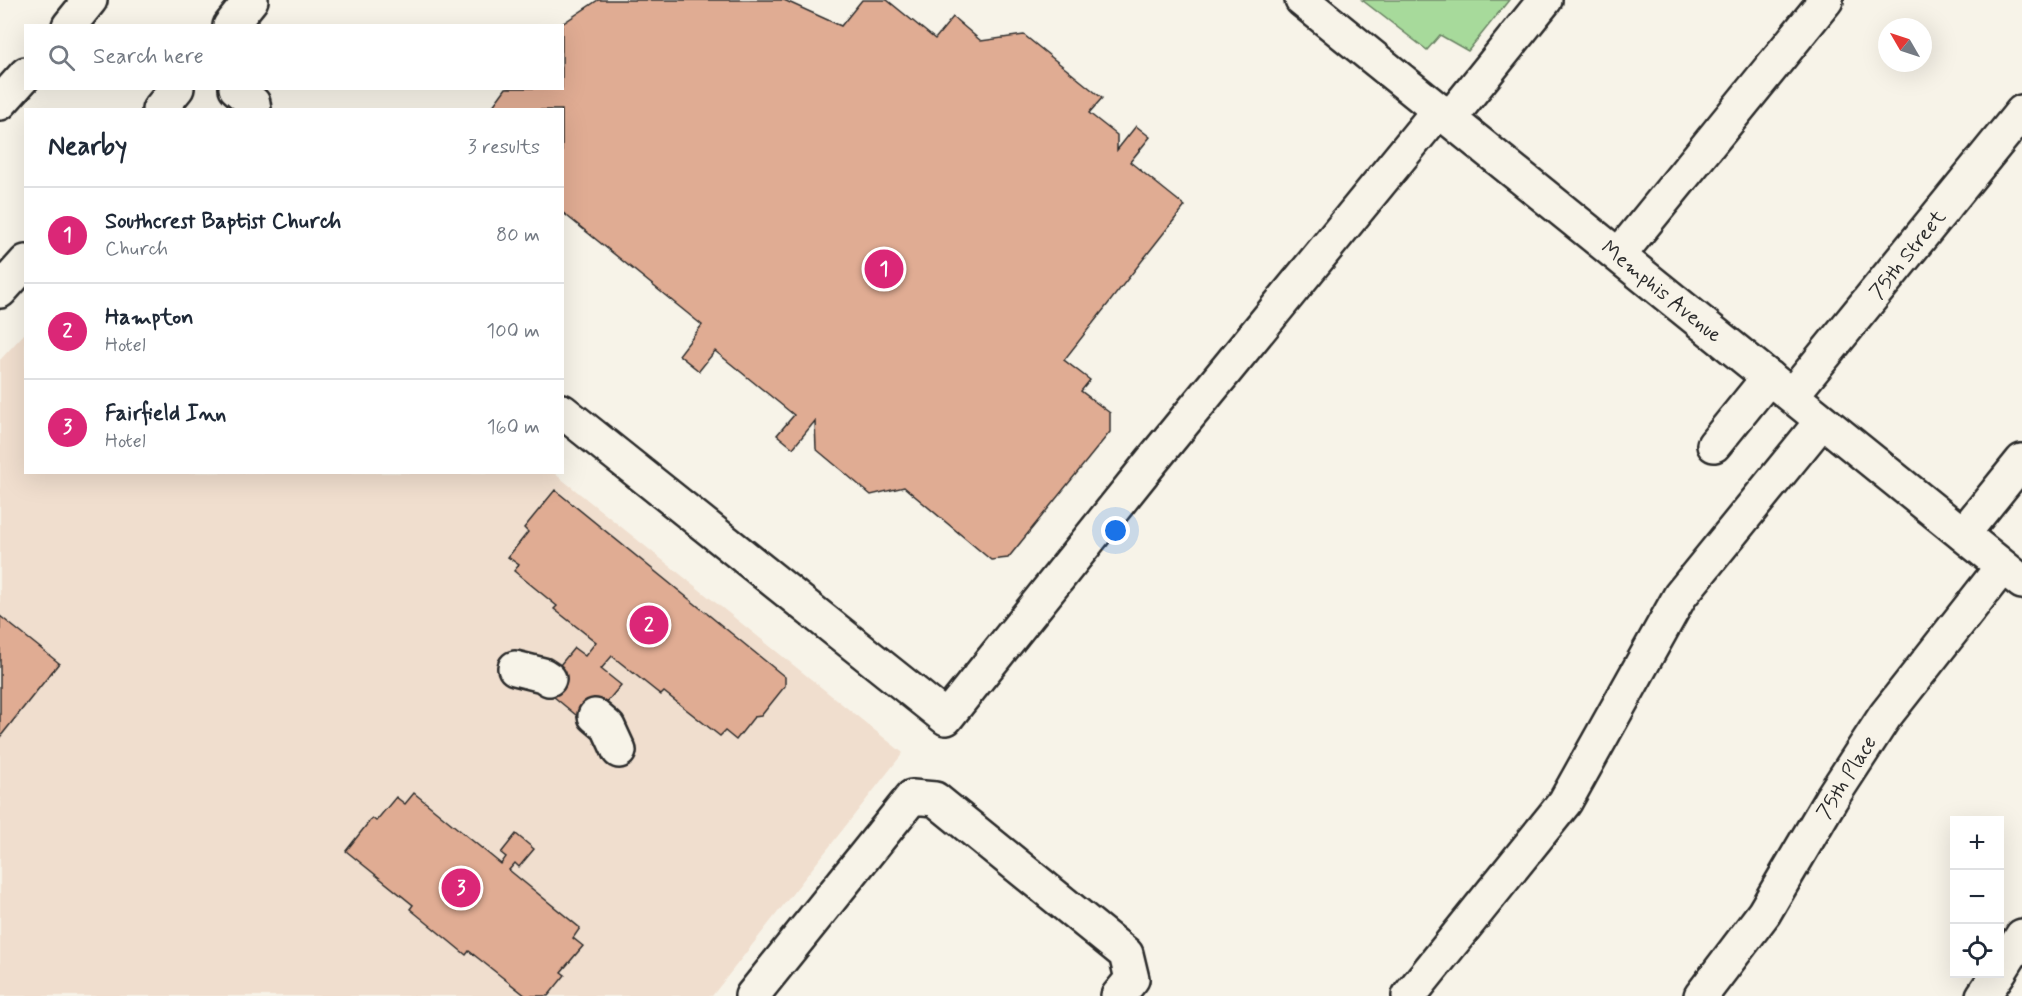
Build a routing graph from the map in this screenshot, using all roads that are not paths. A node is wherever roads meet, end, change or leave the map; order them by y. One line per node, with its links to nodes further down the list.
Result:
1 (90, 0): 6 (main road)
2 (251, 0): 7 (main road)
3 (1302, 0): 15 (main road, Memphis Avenue)
4 (1545, 0): 15 (main road)
5 (1826, 0): 16 (main road)
6 (71, 24)
7 (232, 24)
8 (24, 76): 11 (main road)
9 (175, 90): 12 (main road)
10 (238, 90): 13 (main road)
11 (0, 103)
12 (161, 108)
13 (254, 108)
14 (2022, 112): 19 (main road, 75th Street)
15 (1444, 114): 16 (main road, Memphis Avenue); 20 (main road)
16 (1619, 255): 19 (main road, Memphis Avenue)
17 (24, 264): 18 (main road)
18 (0, 291)
19 (1780, 386): 21 (main road, Memphis Avenue); 22 (main road, 75th Street)
20 (564, 413)
21 (1822, 421): 24 (main road, Memphis Avenue); 35 (main road)
22 (1714, 445)
23 (2022, 461): 24 (main road)
24 (1963, 534): 25 (main road, Memphis Avenue)
25 (2012, 574): 36 (main road, 75th Place)
26 (514, 668): 27 (main road)
27 (549, 679)
28 (595, 716): 29 (main road)
29 (619, 751)
30 (2022, 936): 31 (main road)
31 (2004, 964)
32 (1995, 978): 37 (main road)
33 (752, 996): 34 (main road)
34 (1118, 996)
35 (1408, 996)
36 (1701, 996)
37 (1983, 996)

